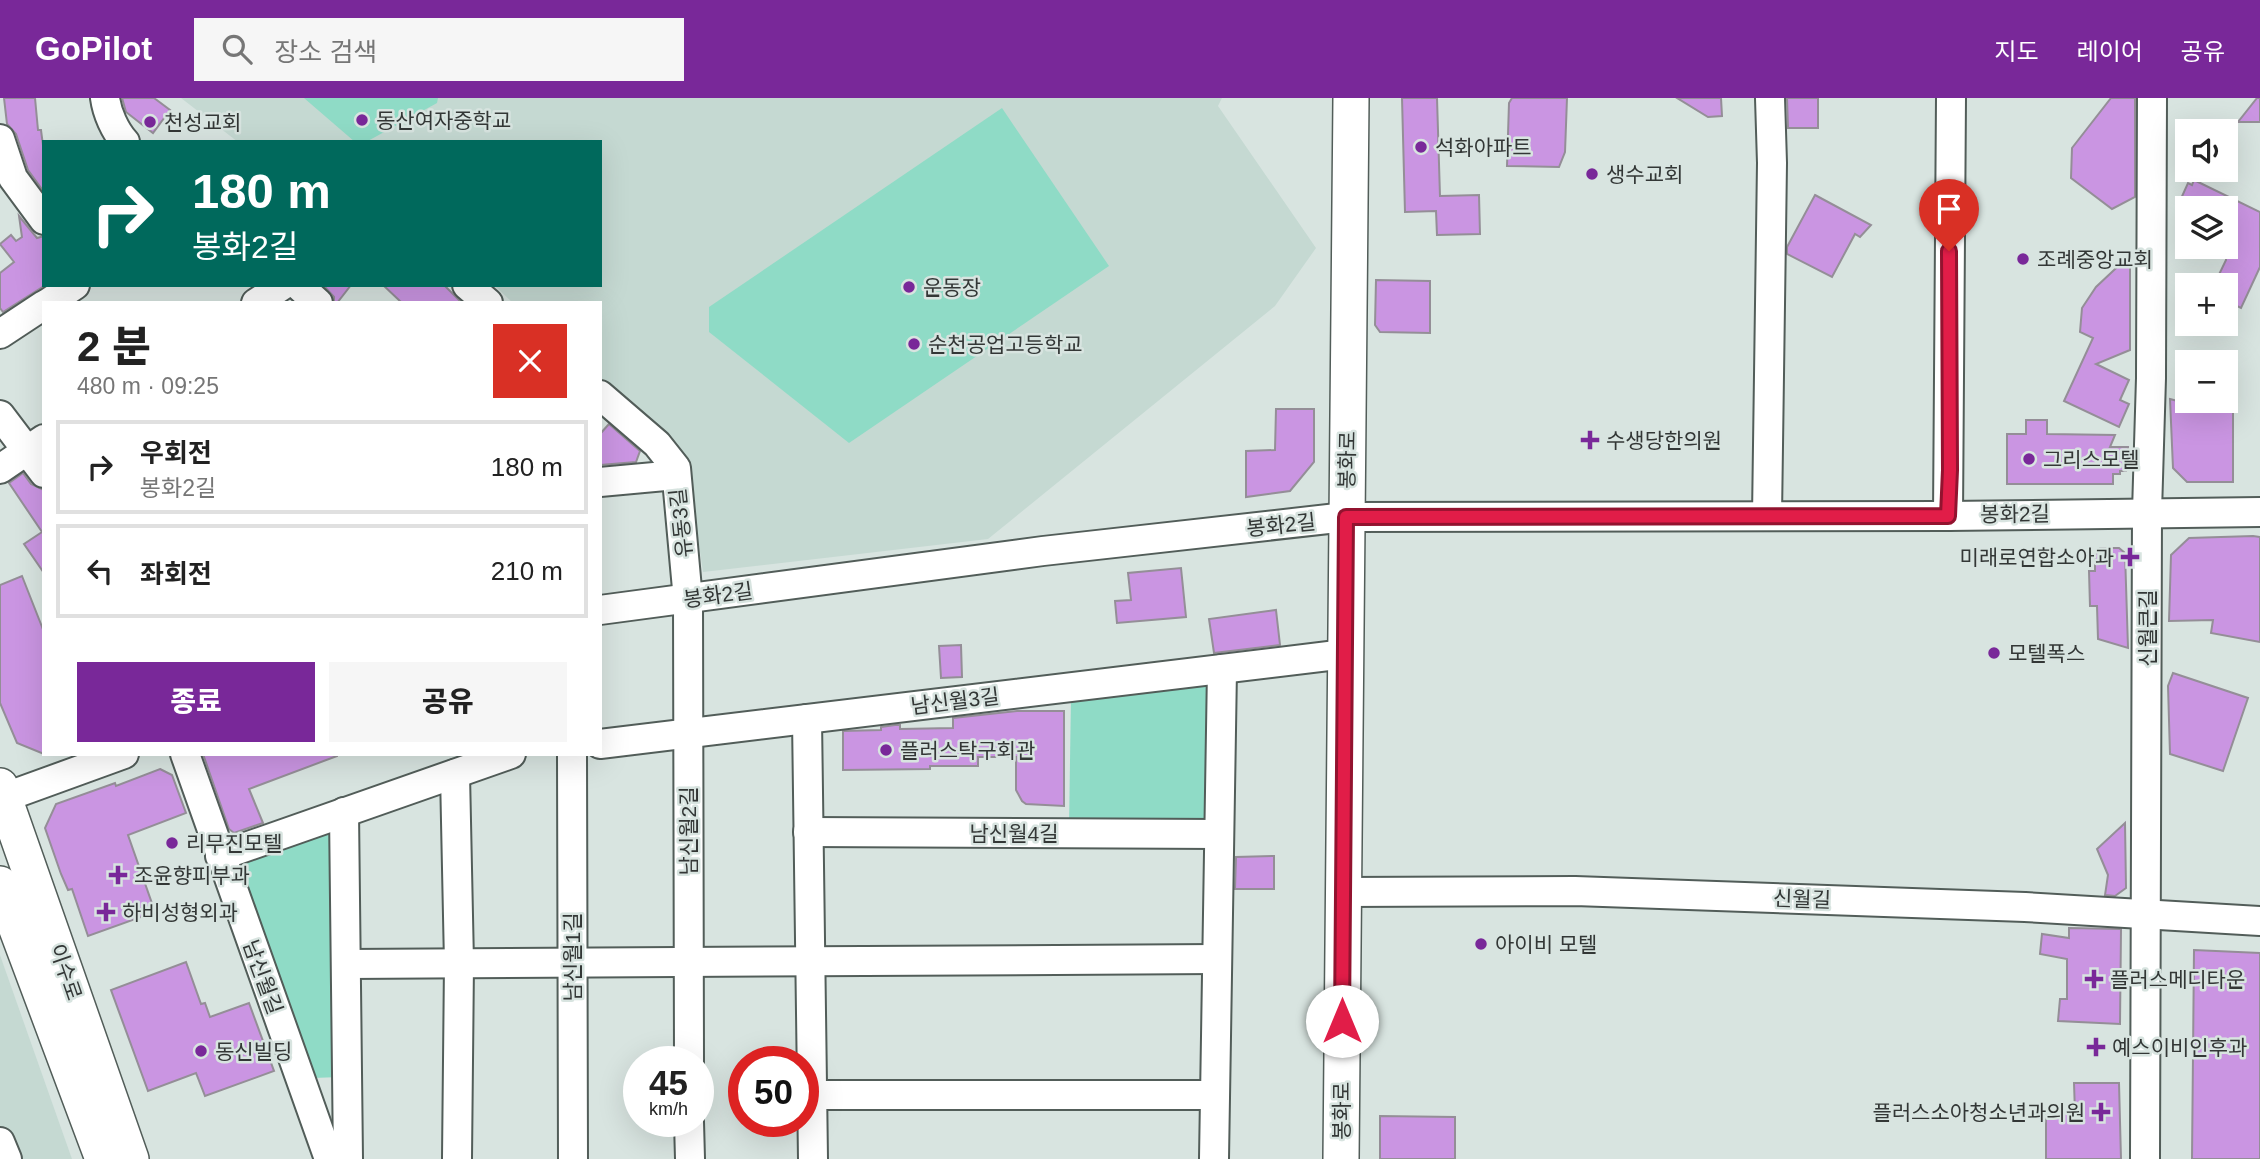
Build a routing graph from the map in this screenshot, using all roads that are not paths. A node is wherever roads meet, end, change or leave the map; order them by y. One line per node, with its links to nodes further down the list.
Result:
1 (105, 98): 7 (street)
2 (1351, 98): 30 (main road, 봉화로)
3 (1770, 98): 28 (street)
4 (1951, 98): 29 (street)
5 (2152, 98): 26 (street, 신월큰길)
6 (0, 139): 8 (street)
7 (123, 140)
8 (42, 217)
9 (72, 287): 13 (street)
10 (280, 287): 14 (street)
11 (300, 287): 15 (street)
12 (469, 287): 16 (street)
13 (51, 301)
14 (259, 301)
15 (316, 301)
16 (486, 301)
17 (42, 306): 18 (street)
18 (3, 327)
19 (602, 397): 24 (street, 유동3길)
20 (0, 415): 21 (street)
21 (36, 444): 22 (street); 23 (street)
22 (42, 466)
23 (0, 468)
24 (676, 475): 25 (street); 31 (street, 유동3길)
25 (602, 482)
26 (2147, 512): 27 (street, 봉화2길); 29 (street, 봉화2길); 50 (street, 신월큰길)
27 (2260, 512)
28 (1766, 516): 29 (street, 봉화2길); 30 (street, 봉화2길)
29 (1948, 516)
30 (1346, 517): 31 (street, 봉화2길); 33 (main road, 봉화로)
31 (688, 600): 32 (street, 봉화2길); 36 (street, 남신월2길)
32 (602, 610)
33 (1345, 654): 34 (street, 남신월3길); 49 (main road, 봉화로)
34 (1222, 669): 35 (street, 남신월3길); 46 (street)
35 (807, 719): 36 (street, 남신월3길); 45 (street)
36 (689, 733): 37 (street); 55 (street, 남신월2길)
37 (602, 744)
38 (118, 756): 43 (street)
39 (186, 756): 47 (street, 남신월길)
40 (505, 756): 42 (street)
41 (572, 756): 54 (street, 남신월1길)
42 (455, 774): 44 (street); 57 (street)
43 (2, 794): 67 (main road, 이수로)
44 (344, 811): 47 (street); 56 (street)
45 (808, 832): 46 (street, 남신월4길); 53 (street)
46 (1219, 834): 52 (street)
47 (220, 856): 68 (street, 남신월길)
48 (0, 884): 66 (main road, 이수로)
49 (1343, 892): 50 (street, 신월길); 75 (main road, 봉화로)
50 (2146, 914): 51 (street, 신월길); 76 (street, 신월큰길)
51 (2260, 921)
52 (1217, 959): 53 (street); 61 (street)
53 (810, 960): 55 (street); 59 (street)
54 (572, 963): 55 (street); 57 (street); 71 (street, 남신월1길)
55 (688, 963): 58 (street, 남신월2길)
56 (347, 964): 57 (street); 69 (street)
57 (459, 964): 70 (street)
58 (689, 1046)
59 (811, 1046)
60 (819, 1095): 61 (street)
61 (1215, 1095): 74 (street)
62 (690, 1137): 72 (street)
63 (813, 1137): 73 (street)
64 (0, 1142): 65 (street)
65 (7, 1159)
66 (103, 1159)
67 (131, 1159)
68 (329, 1159)
69 (348, 1159)
70 (457, 1159)
71 (573, 1159)
72 (690, 1159)
73 (813, 1159)
74 (1214, 1159)
75 (1341, 1159)
76 (2145, 1159)

